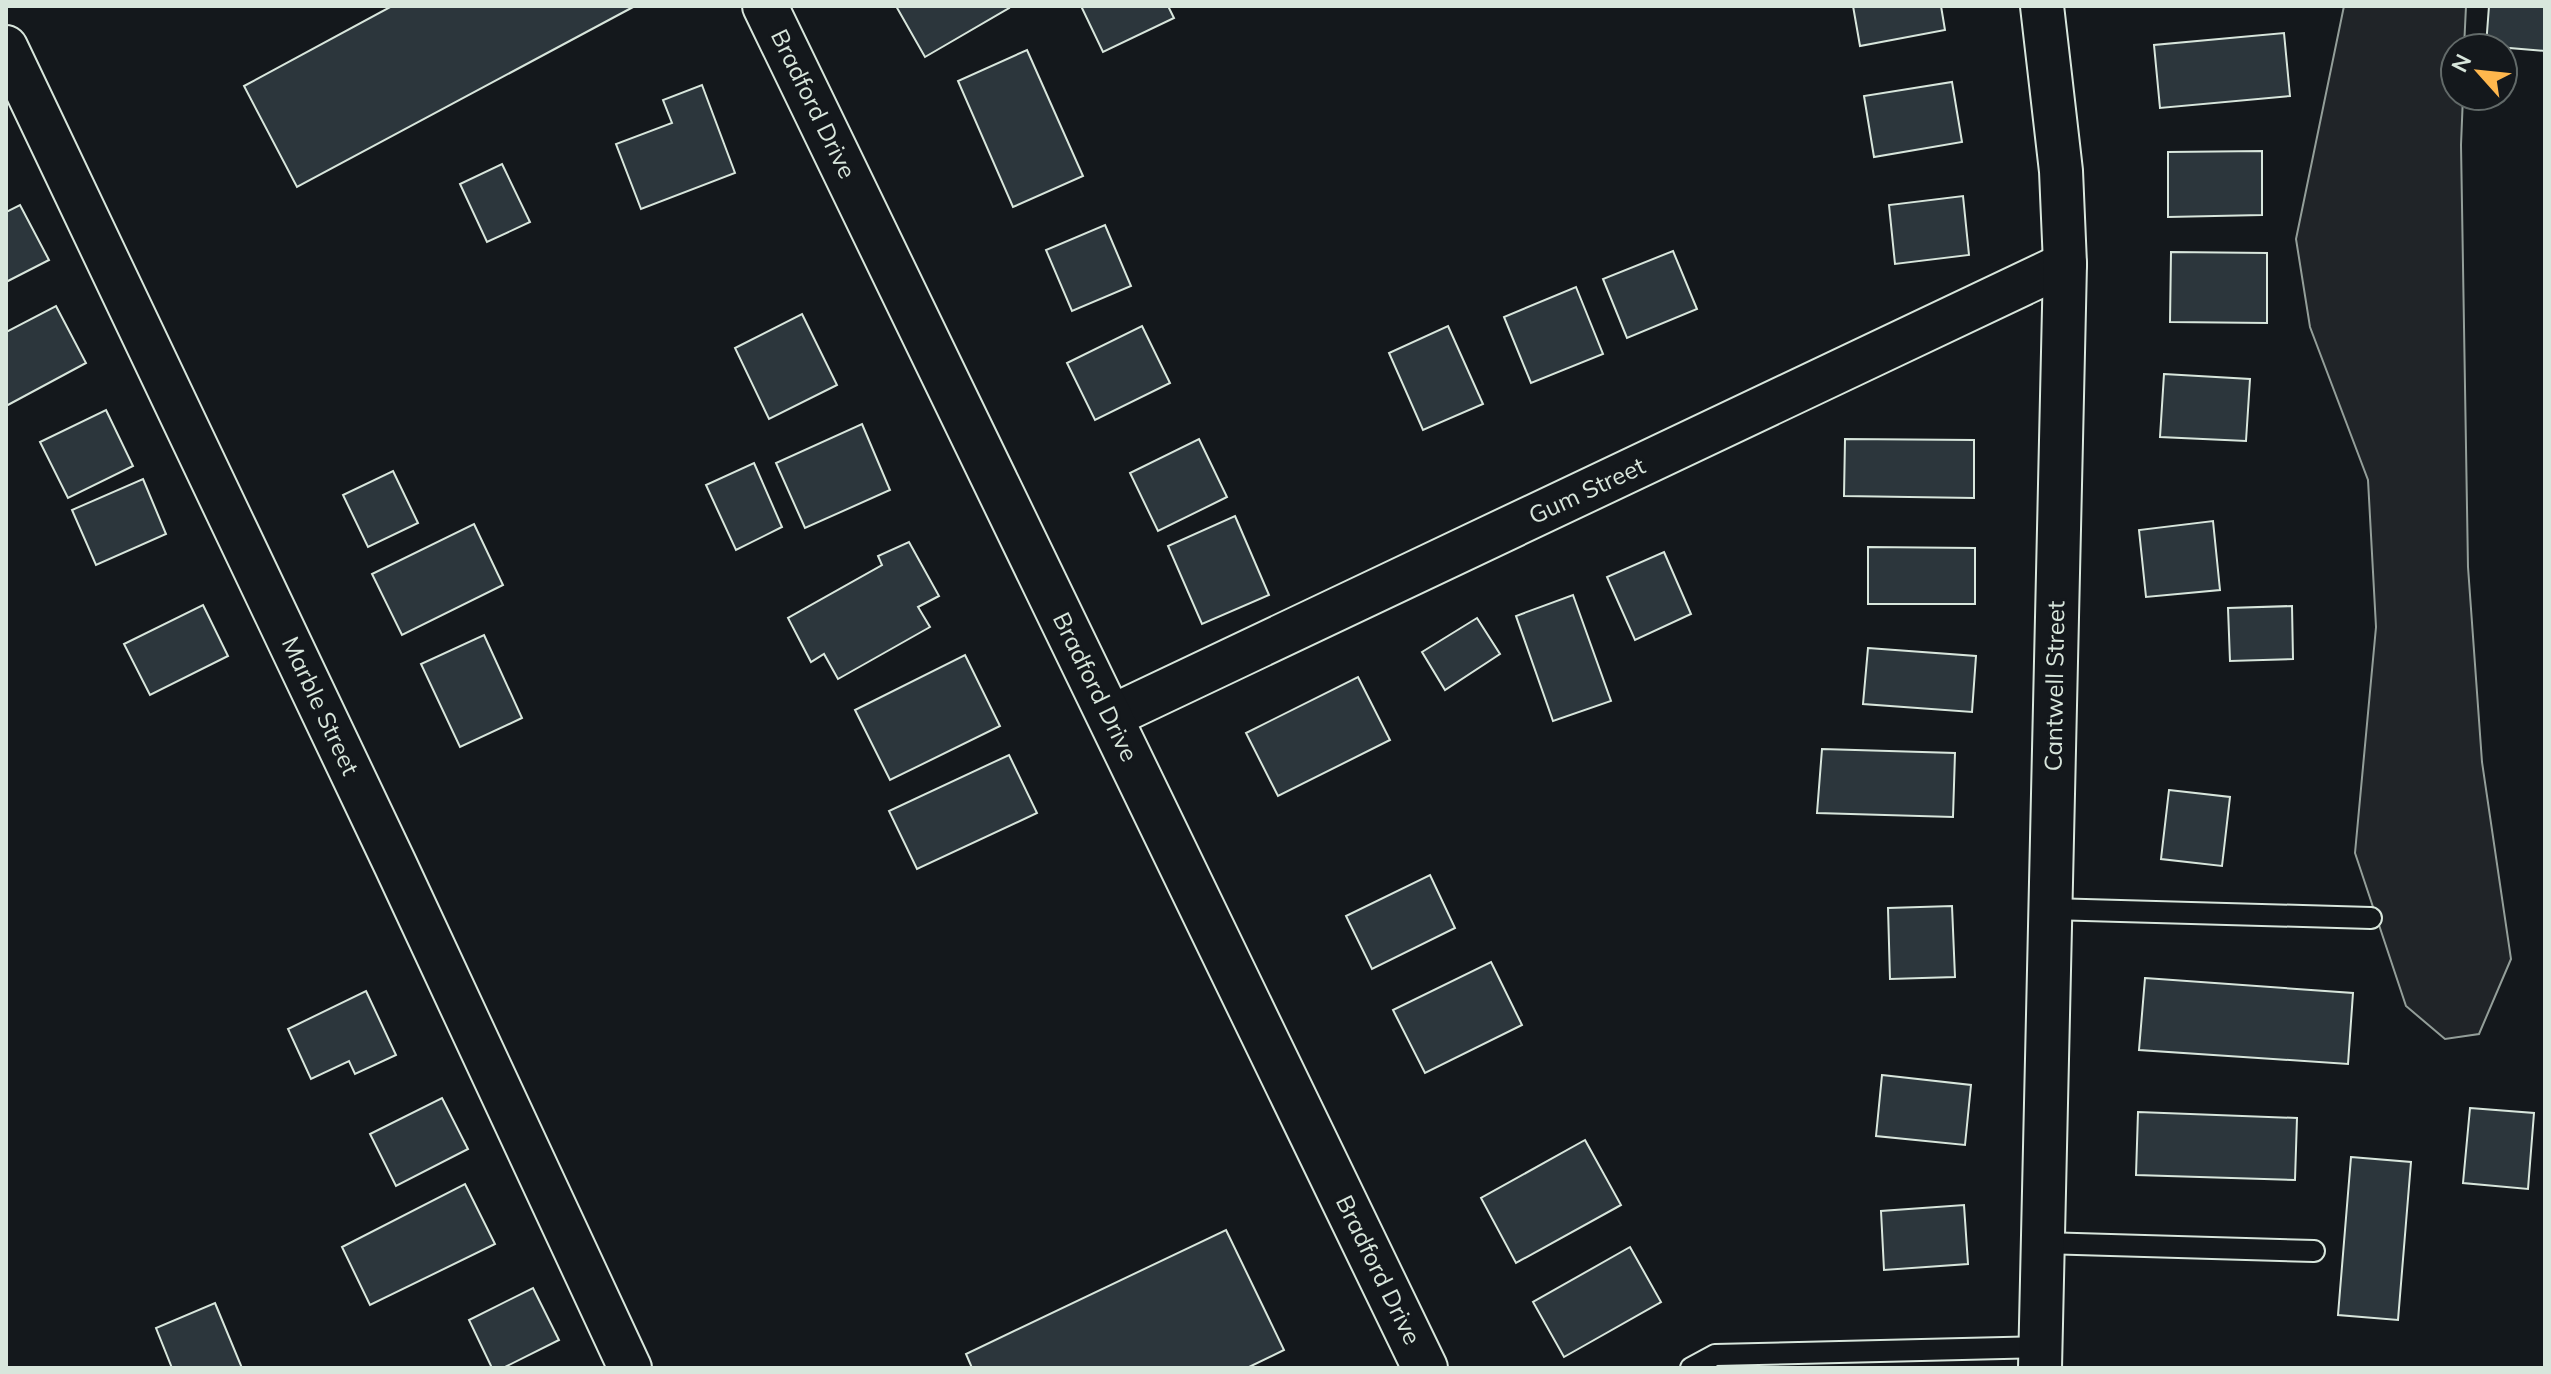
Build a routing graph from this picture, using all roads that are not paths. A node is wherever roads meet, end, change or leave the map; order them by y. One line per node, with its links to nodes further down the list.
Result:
1 (765, 6): 5 (street, Bradford Drive)
2 (2042, 6): 4 (street, Cantwell Street)
3 (6, 47): 11 (street, Marble Street)
4 (2065, 264): 5 (street, Gum Street); 6 (street, Cantwell Street)
5 (1110, 717): 12 (street, Bradford Drive)
6 (2050, 909): 7 (lane); 8 (street, Cantwell Street)
7 (2371, 918)
8 (2043, 1243): 9 (lane); 10 (street, Cantwell Street)
9 (2314, 1251)
10 (2040, 1358): 13 (lane)
11 (625, 1366)
12 (1425, 1368)
13 (1691, 1368)

